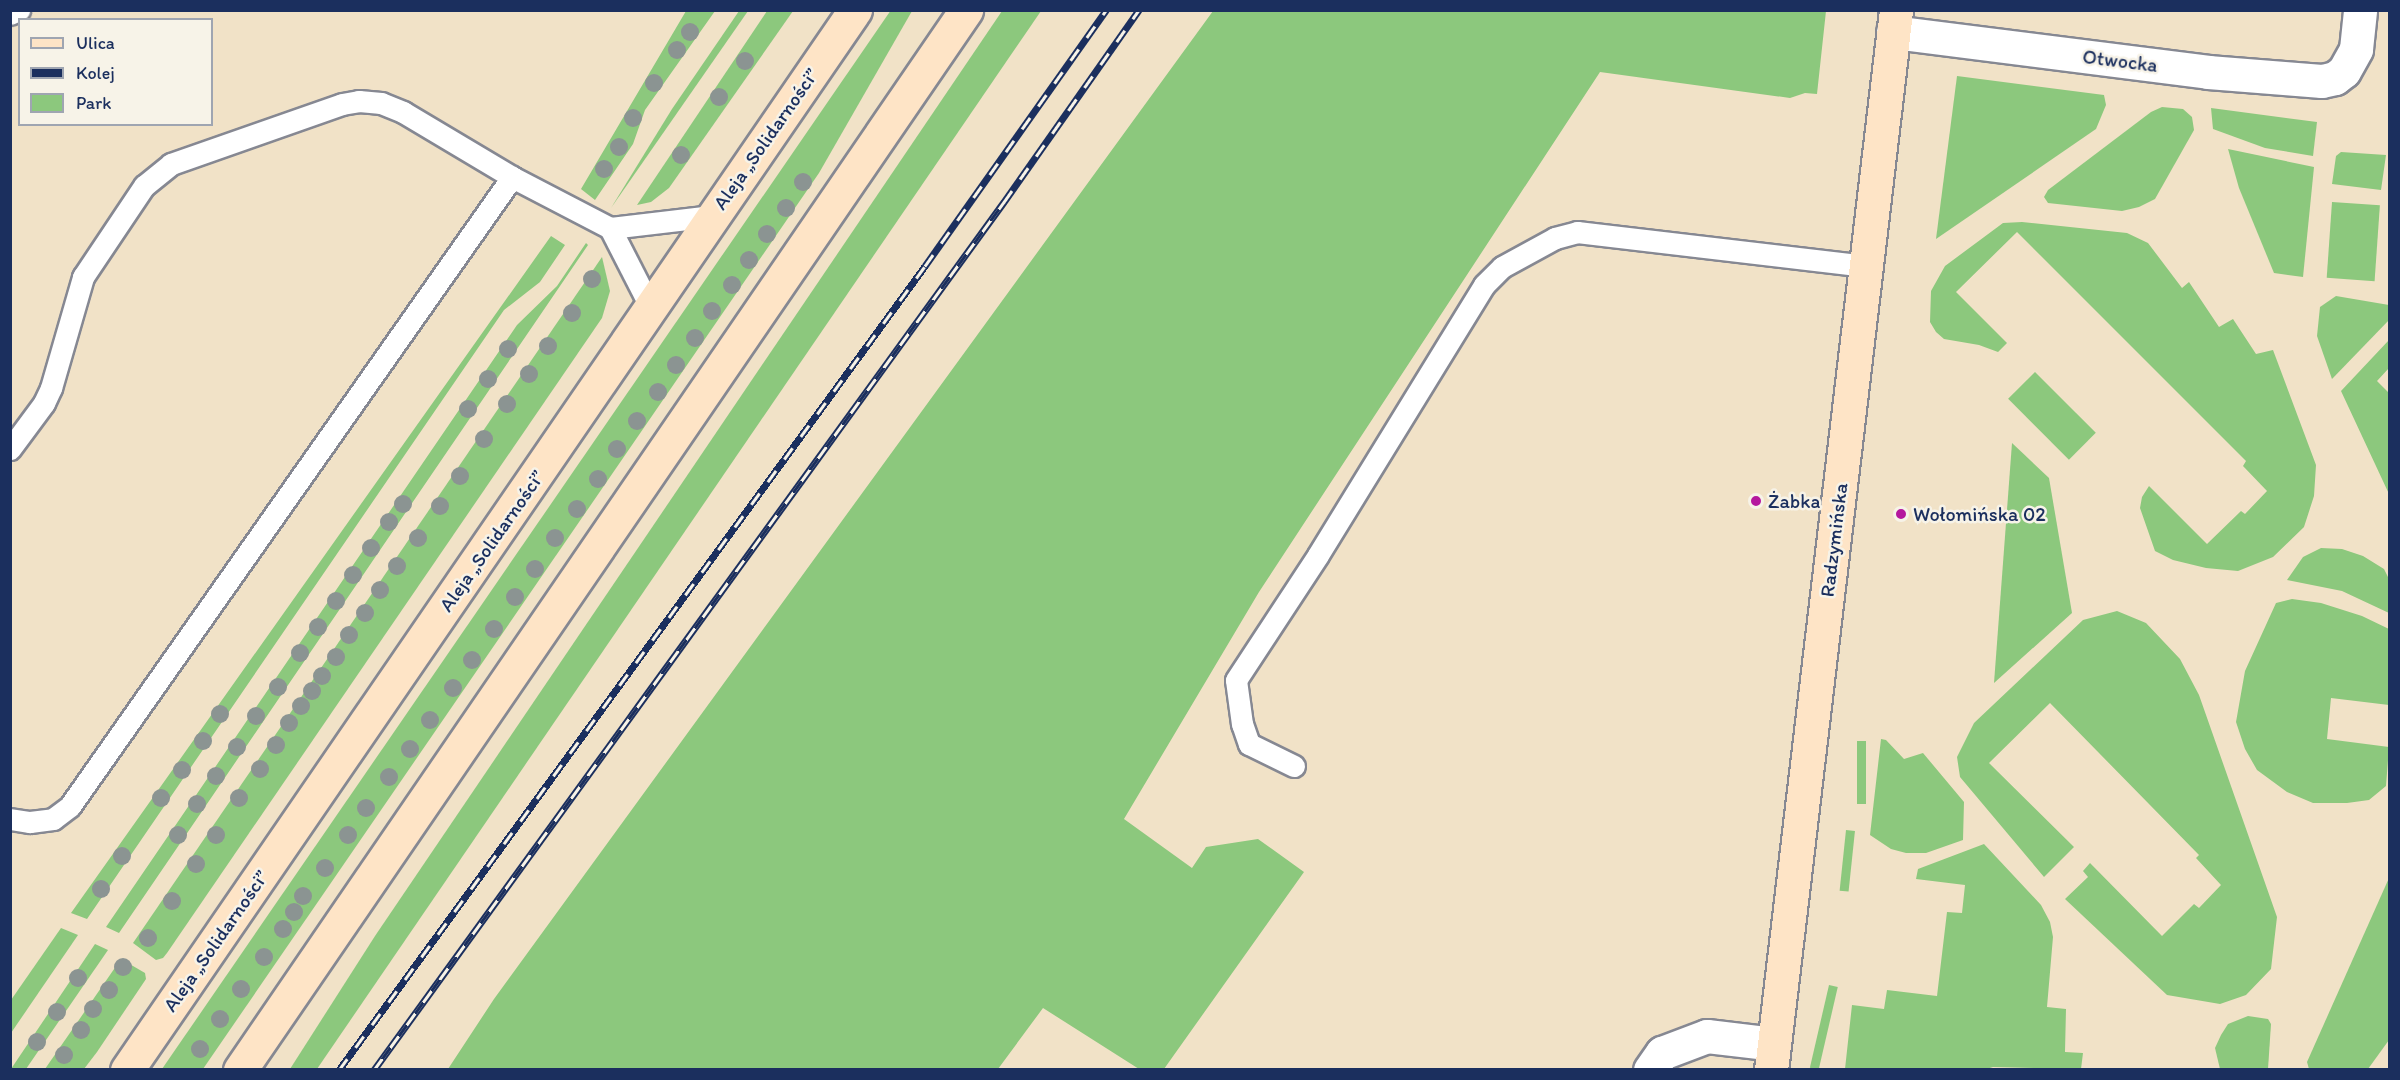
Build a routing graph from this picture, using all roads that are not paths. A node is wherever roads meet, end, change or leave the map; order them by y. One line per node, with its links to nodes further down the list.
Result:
1 (19, 10): 5 (lane)
2 (855, 10): 8 (main road, Aleja „Solidarności”)
3 (966, 10): 17 (main road)
4 (2360, 10): 6 (street, Otwocka)
5 (10, 14)
6 (1895, 21): 10 (main road, Radzymińska)
7 (512, 177): 9 (lane); 12 (lane); 14 (lane)
8 (712, 216): 9 (lane); 11 (main road, Aleja „Solidarności”)
9 (610, 228): 11 (lane)
10 (1866, 266): 13 (lane); 15 (main road, Radzymińska)
11 (651, 308): 16 (main road, Aleja „Solidarności”)
12 (10, 449)
13 (1293, 766)
14 (10, 819)
15 (1772, 1057): 18 (street)
16 (127, 1070)
17 (240, 1070)
18 (1650, 1070)

